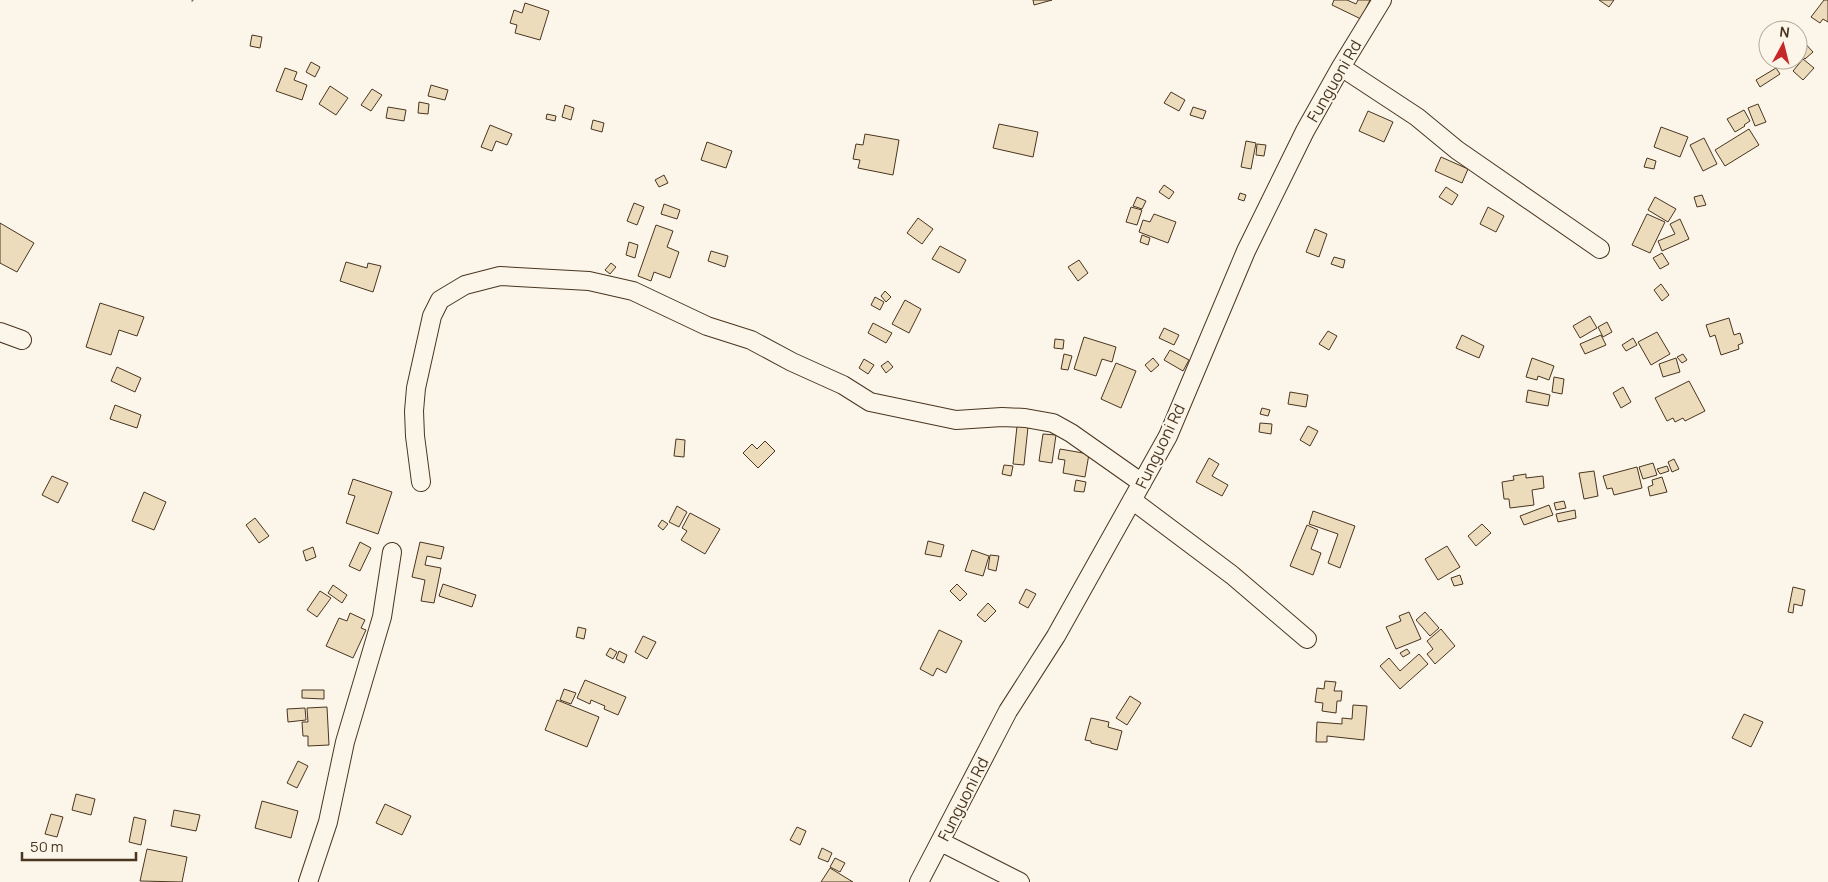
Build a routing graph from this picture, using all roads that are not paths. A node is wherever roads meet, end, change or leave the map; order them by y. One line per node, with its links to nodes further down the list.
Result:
1 (1382, 0): 2 (street, Funguoni Rd)
2 (1341, 67): 3 (street); 7 (street, Funguoni Rd)
3 (1600, 249)
4 (0, 332): 5 (street)
5 (22, 340)
6 (421, 482): 7 (street)
7 (1142, 483): 8 (street, Funguoni Rd)
8 (1132, 500): 10 (street); 11 (street, Funguoni Rd)
9 (392, 552): 12 (street)
10 (1307, 639)
11 (941, 842): 13 (street, Funguoni Rd); 14 (street)
12 (308, 882)
13 (919, 882)
14 (1020, 882)

